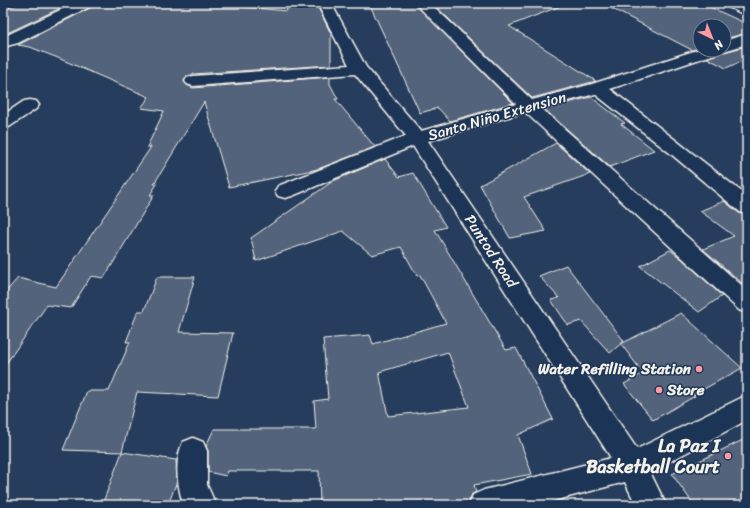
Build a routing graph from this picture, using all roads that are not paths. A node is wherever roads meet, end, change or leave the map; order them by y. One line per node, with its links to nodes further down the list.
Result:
1 (86, 3): 7 (street)
2 (324, 3): 10 (street, Puntod Road)
3 (422, 3): 14 (street)
4 (731, 3): 5 (street)
5 (747, 12)
6 (747, 38): 8 (street)
7 (3, 42)
8 (732, 43)
9 (692, 57): 12 (street, Santo Niño Extension)
10 (359, 69): 11 (street); 16 (street, Puntod Road)
11 (193, 81)
12 (598, 88): 14 (street, Santo Niño Extension); 18 (street)
13 (30, 105): 15 (street)
14 (528, 106): 16 (street, Santo Niño Extension); 19 (street)
15 (3, 123)
16 (417, 138): 17 (street, Santo Niño Extension); 22 (street, Puntod Road)
17 (285, 191)
18 (747, 207)
19 (747, 304)
20 (747, 407): 22 (street)
21 (193, 451): 23 (street)
22 (632, 466): 24 (street); 25 (street, Puntod Road)
23 (201, 505)
24 (484, 505)
25 (651, 505)

